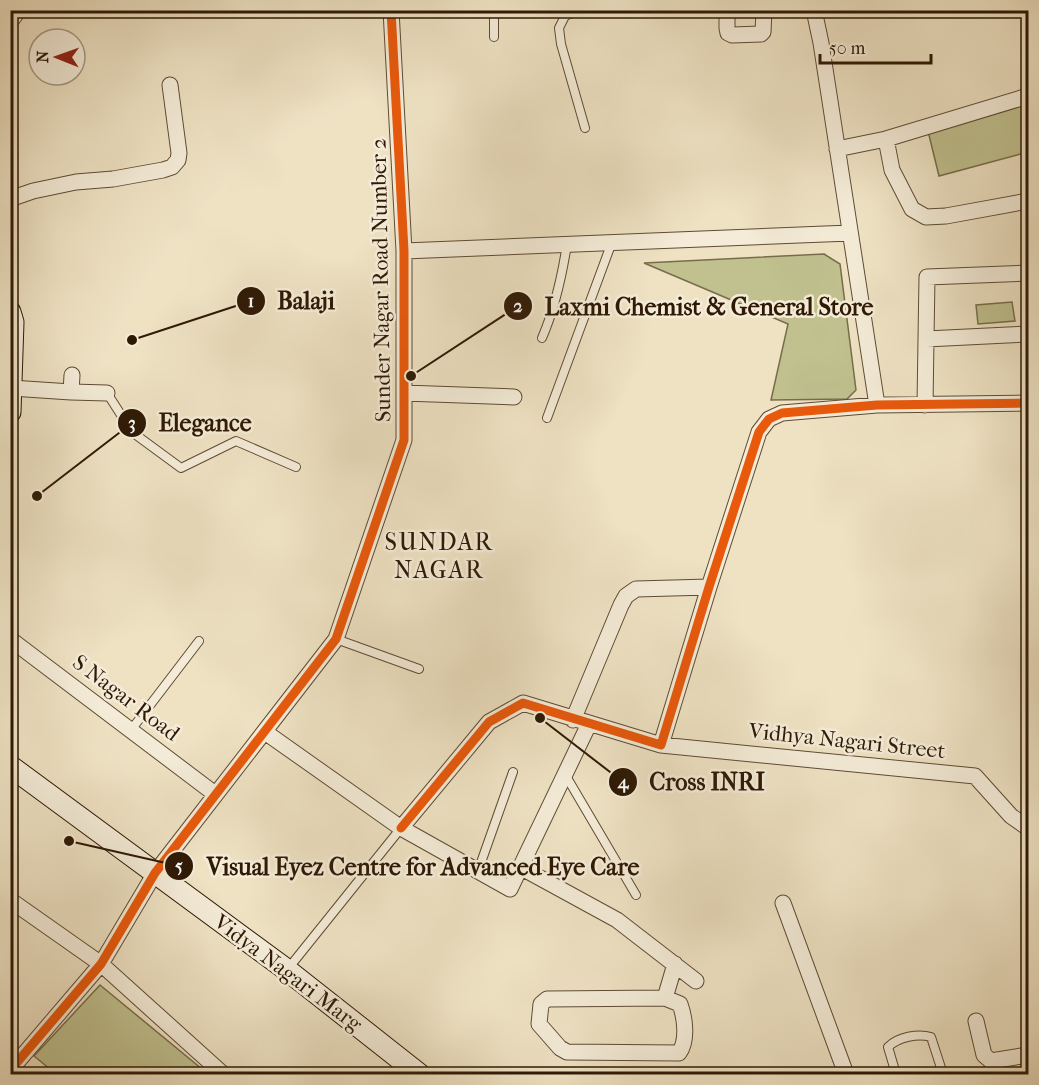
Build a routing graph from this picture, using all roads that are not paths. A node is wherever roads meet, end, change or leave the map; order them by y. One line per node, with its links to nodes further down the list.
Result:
1 (20, 10): 9 (street)
2 (382, 10): 10 (street)
3 (391, 10): 10 (street, Sunder Nagar Road Number 2)
4 (494, 10): 11 (lane)
5 (579, 10): 14 (lane)
6 (727, 10): 7 (street)
7 (764, 10)
8 (814, 10): 16 (street)
9 (10, 22)
10 (391, 27): 22 (street, Sunder Nagar Road Number 2)
11 (494, 36)
12 (170, 85): 17 (street)
13 (1029, 96): 15 (street)
14 (585, 128)
15 (886, 139): 16 (street); 18 (street)
16 (837, 149): 19 (street)
17 (10, 199)
18 (1029, 201)
19 (850, 233): 20 (street); 35 (street)
20 (612, 242): 21 (street); 38 (lane)
21 (567, 244): 22 (street); 26 (lane)
22 (404, 251): 32 (street, Sunder Nagar Road Number 2)
23 (1029, 273): 27 (street)
24 (10, 312): 29 (main road)
25 (1029, 334): 27 (street)
26 (542, 338)
27 (926, 339): 36 (street)
28 (72, 375): 30 (street)
29 (11, 378): 30 (street); 37 (main road)
30 (71, 392): 31 (street)
31 (107, 393): 39 (lane)
32 (404, 393): 33 (street); 42 (street, Sunder Nagar Road Number 2)
33 (514, 397)
34 (1029, 403): 36 (street)
35 (877, 405): 36 (street); 40 (street)
36 (925, 405)
37 (10, 412)
38 (547, 417)
39 (296, 467)
40 (709, 587): 45 (street); 49 (street)
41 (10, 639): 47 (street, S Nagar Road)
42 (336, 639): 44 (lane); 48 (street, Sunder Nagar Road Number 2)
43 (199, 641): 47 (lane)
44 (419, 669)
45 (573, 720): 46 (street, Vidhya Nagari Street); 54 (street, Vidhya Nagari Street)
46 (589, 724): 49 (street, Vidhya Nagari Street); 52 (street)
47 (131, 730): 53 (street, S Nagar Road)
48 (265, 732): 53 (street, Sunder Nagar Road Number 2); 54 (street)
49 (661, 745): 55 (street, Vidhya Nagari Street)
50 (10, 766): 58 (main road, Vidya Nagari Marg)
51 (513, 772): 57 (lane)
52 (565, 774): 56 (street); 59 (lane)
53 (215, 794): 58 (street, Sunder Nagar Road Number 2)
54 (401, 828): 57 (street); 64 (lane)
55 (1029, 828)
56 (520, 867): 57 (street); 63 (street)
57 (478, 871)
58 (155, 873): 62 (street, Sunder Nagar Road Number 2); 64 (main road, Vidya Nagari Marg)
59 (636, 895)
60 (10, 900): 62 (street)
61 (783, 903): 72 (street)
62 (101, 964): 69 (street, Sunder Nagar Road Number 2); 70 (street)
63 (675, 964): 65 (street); 66 (street)
64 (287, 970): 71 (main road, Vidya Nagari Marg)
65 (696, 981)
66 (665, 998): 66 (street)
67 (976, 1021): 68 (street)
68 (1029, 1055)
69 (10, 1068)
70 (223, 1074)
71 (419, 1074)
72 (846, 1074)
73 (896, 1074): 74 (lane)
74 (943, 1074)

